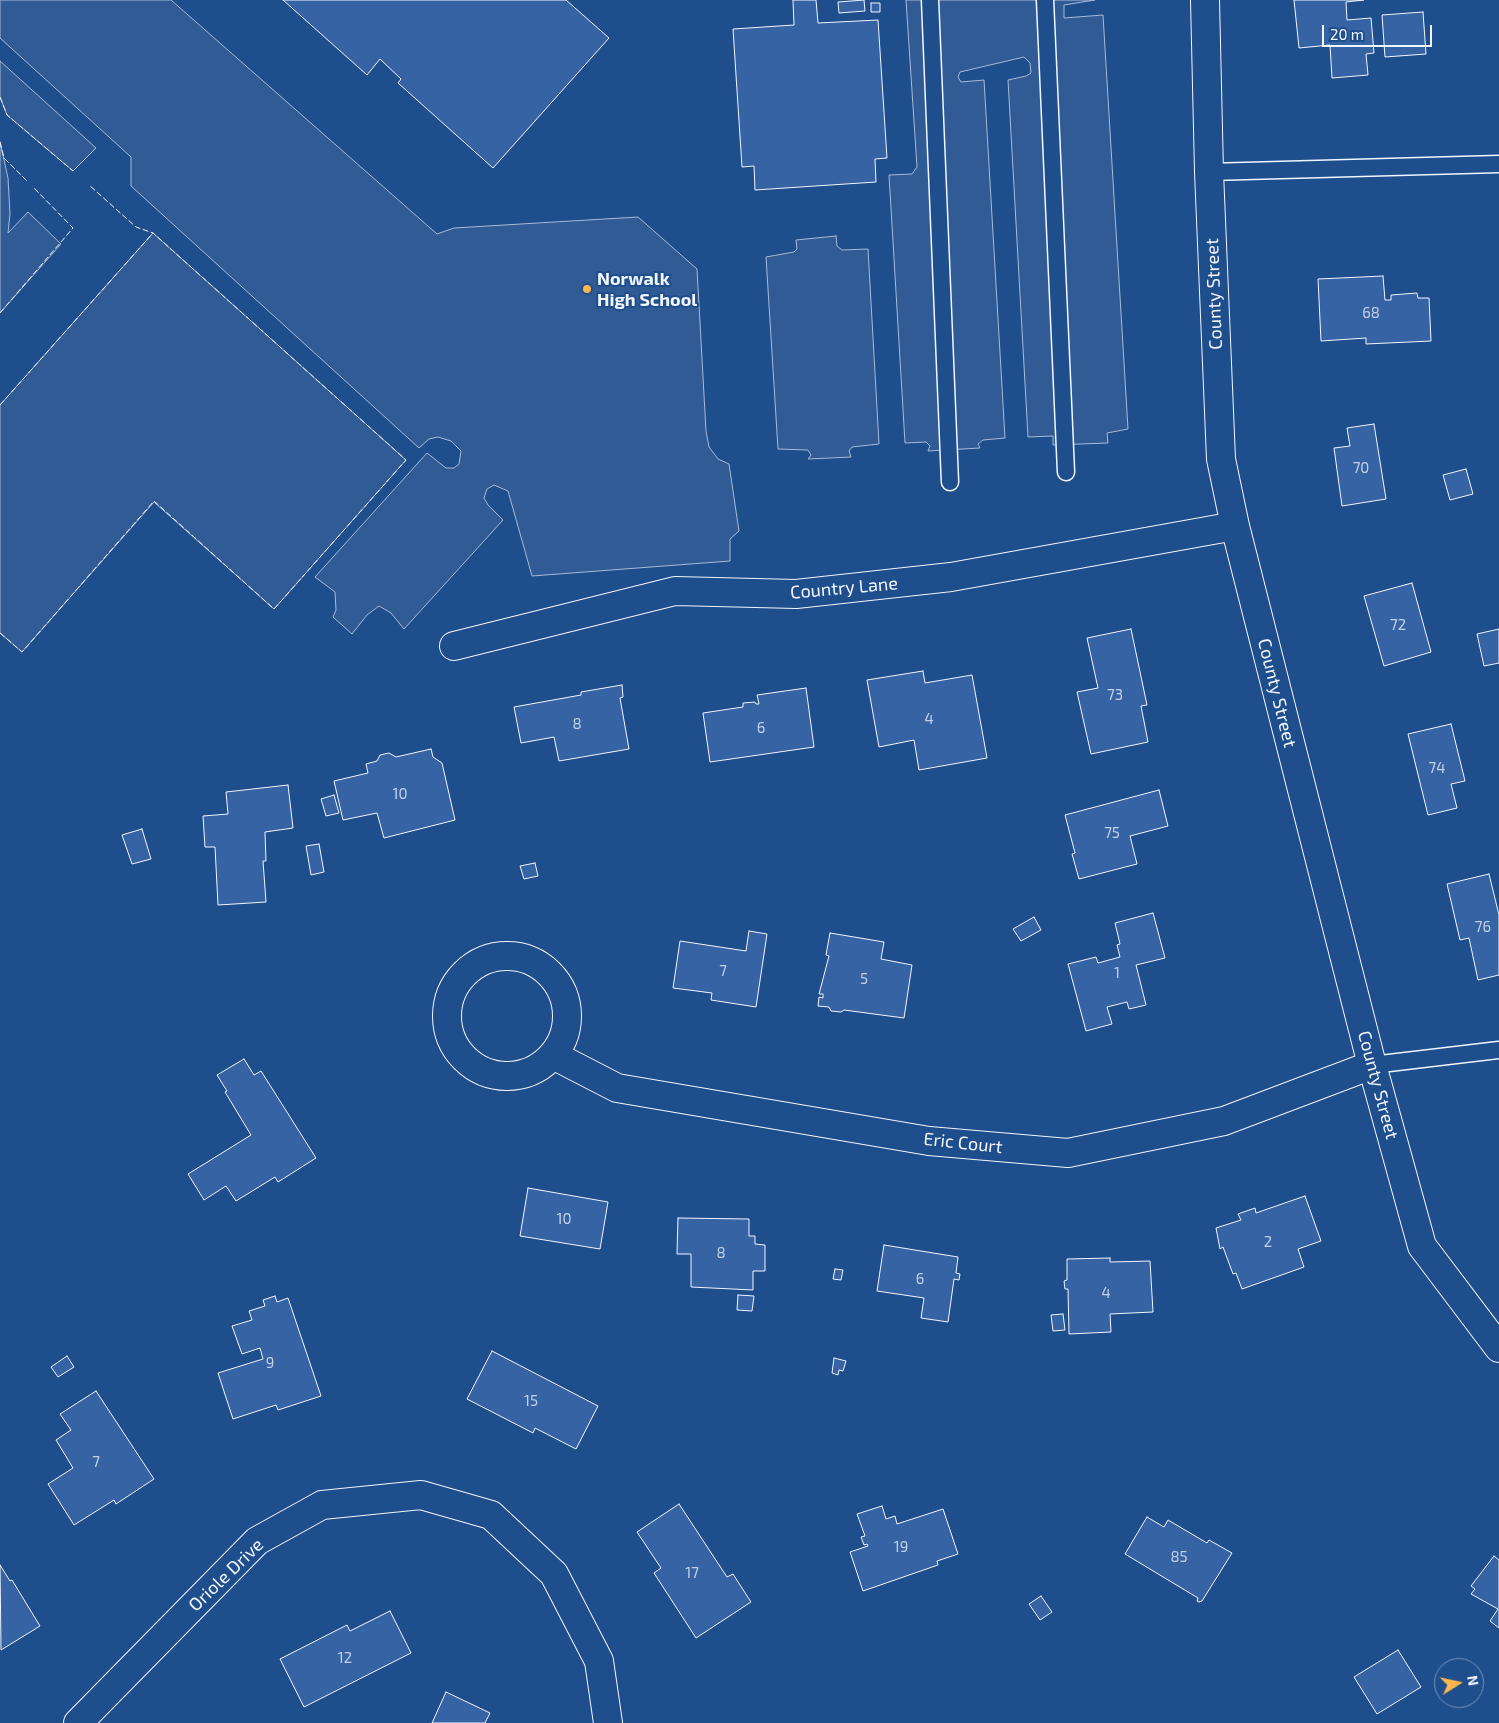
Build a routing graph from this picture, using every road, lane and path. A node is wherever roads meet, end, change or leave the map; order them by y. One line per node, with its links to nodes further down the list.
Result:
1 (930, 0): 7 (lane)
2 (1045, 0): 6 (lane)
3 (1205, 0): 5 (street, County Street)
4 (1499, 164): 5 (lane)
5 (1209, 172): 8 (street, County Street)
6 (1066, 472)
7 (950, 482)
8 (1235, 526): 9 (street, Country Lane); 12 (street, County Street)
9 (454, 646)
10 (1499, 1050): 12 (lane)
11 (553, 1055): 11 (street); 12 (street, Eric Court)
12 (1372, 1065): 13 (street, County Street)
13 (1499, 1348)
14 (78, 1723): 15 (street, Oriole Drive)
15 (608, 1723)

